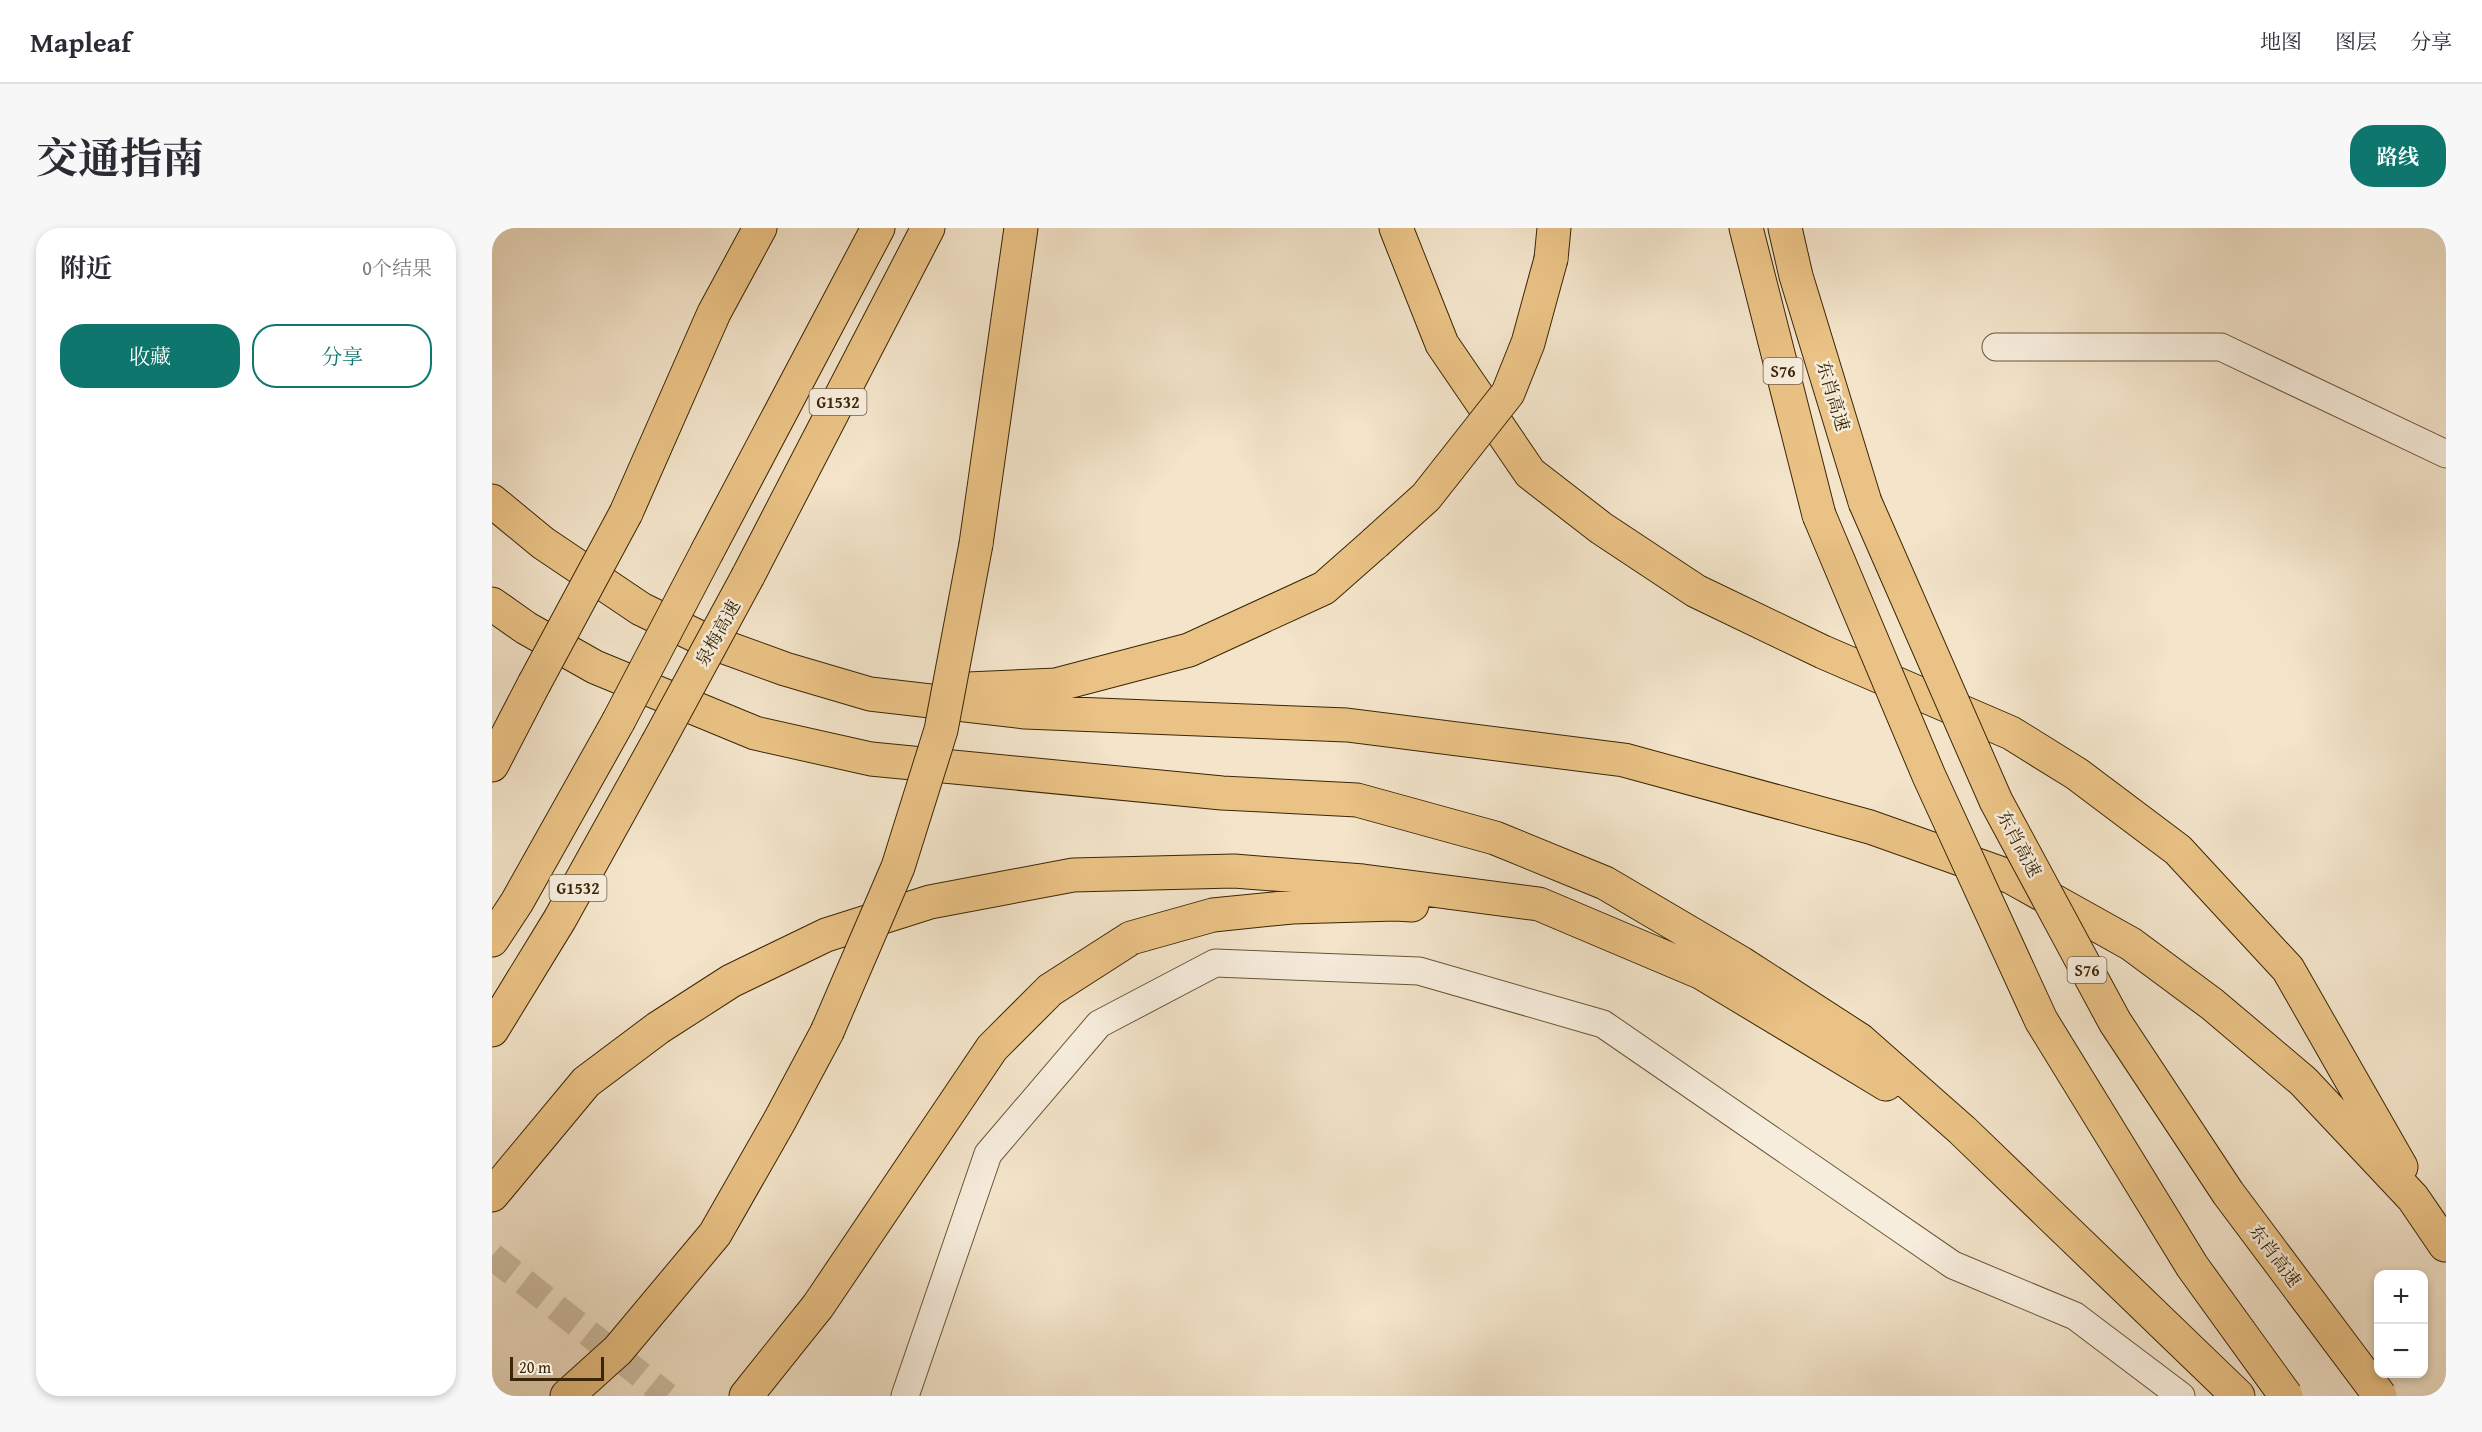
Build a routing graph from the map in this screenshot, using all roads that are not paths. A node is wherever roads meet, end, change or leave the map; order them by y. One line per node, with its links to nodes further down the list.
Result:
1 (736, 228): 10 (highway)
2 (760, 228): 10 (highway)
3 (878, 228): 18 (highway, G1532, bridge)
4 (928, 228): 19 (highway, 泉梅高速 / G1532, bridge)
5 (1020, 228): 23 (highway, bridge)
6 (1396, 228): 22 (highway)
7 (1746, 228): 28 (highway, S76, bridge)
8 (1785, 228): 29 (highway, 东肖高速 / S76, bridge)
9 (1553, 243): 15 (highway, bridge)
10 (714, 313): 16 (highway, bridge)
11 (1996, 347): 12 (street)
12 (2446, 454)
13 (492, 501): 15 (highway)
14 (492, 604): 20 (highway)
15 (870, 694): 22 (highway)
16 (492, 765)
17 (1590, 925): 20 (highway); 21 (highway); 24 (highway)
18 (492, 940)
19 (492, 1030)
20 (1962, 1130): 27 (highway)
21 (492, 1196)
22 (2446, 1246)
23 (567, 1396)
24 (746, 1396)
25 (905, 1396): 26 (street)
26 (2181, 1396)
27 (2238, 1396)
28 (2286, 1396)
29 (2380, 1396)

